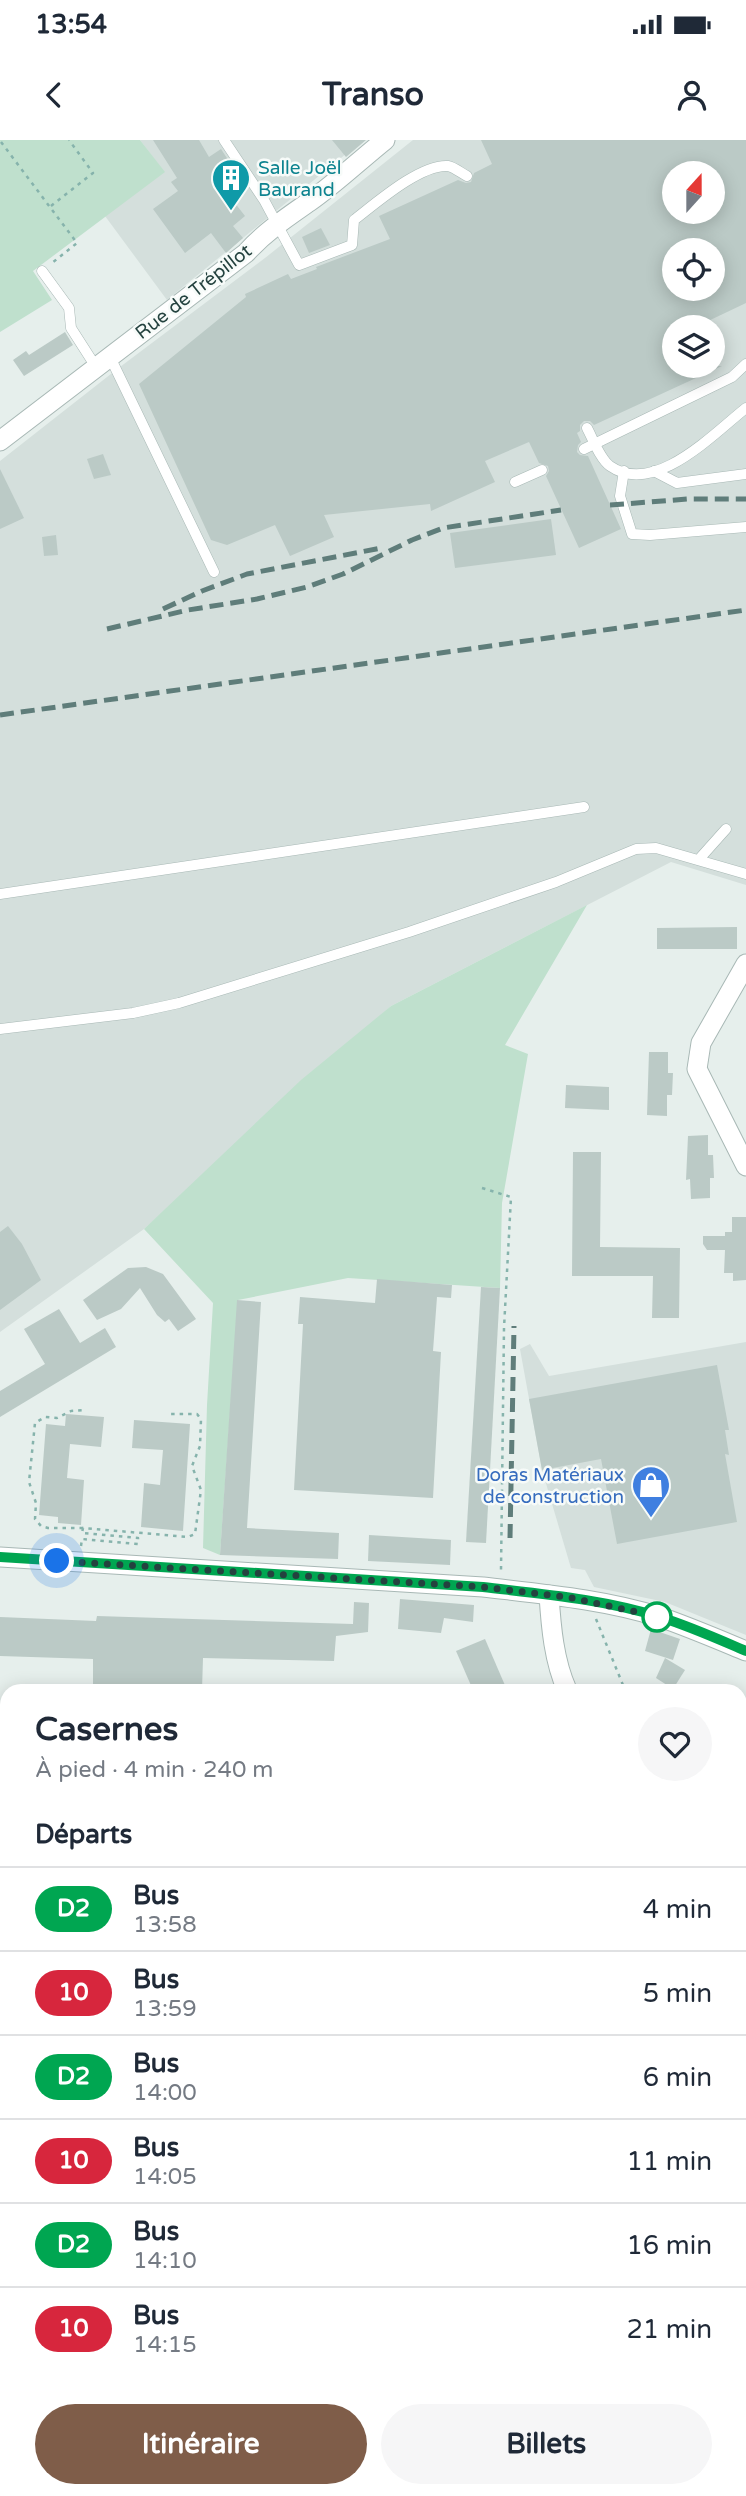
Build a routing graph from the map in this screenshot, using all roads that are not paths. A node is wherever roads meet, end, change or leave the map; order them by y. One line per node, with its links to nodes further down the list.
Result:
1 (223, 140): 4 (lane)
2 (385, 140): 4 (street, Rue de Trépillot)
3 (467, 176): 4 (lane)
4 (277, 224): 6 (street, Rue de Trépillot)
5 (42, 271): 6 (lane)
6 (103, 362): 10 (street, Rue de Trépillot); 19 (lane)
7 (746, 364): 11 (lane)
8 (746, 408): 15 (lane)
9 (587, 428): 11 (lane)
10 (0, 441)
11 (595, 443): 12 (lane); 14 (lane)
12 (584, 449)
13 (542, 470): 17 (lane)
14 (624, 471): 15 (lane); 18 (lane)
15 (654, 471): 16 (lane)
16 (746, 474)
17 (515, 482)
18 (746, 527)
19 (214, 572)
20 (584, 807): 25 (lane)
21 (726, 829): 23 (lane)
22 (673, 852): 23 (lane); 24 (lane); 27 (lane)
23 (701, 857): 24 (lane)
24 (746, 874)
25 (0, 894)
26 (746, 964): 28 (street)
27 (0, 1029)
28 (746, 1166)
29 (0, 1557): 30 (street)
30 (549, 1595): 31 (street); 32 (street)
31 (746, 1651)
32 (564, 1684)

